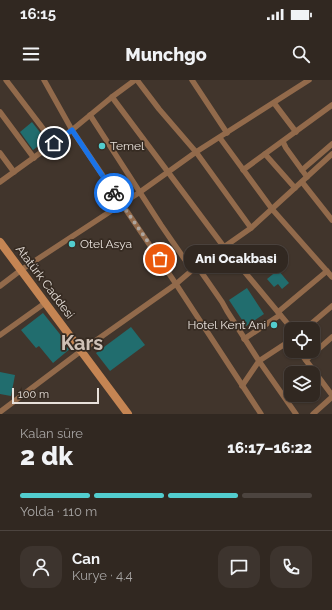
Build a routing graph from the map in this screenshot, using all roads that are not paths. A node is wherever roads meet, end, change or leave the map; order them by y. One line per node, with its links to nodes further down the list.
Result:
1 (6, 80): 16 (street)
2 (44, 80): 11 (street)
3 (136, 80): 6 (street); 19 (street)
4 (192, 80): 13 (street)
5 (309, 80): 7 (street)
6 (112, 97): 10 (street); 26 (street)
7 (274, 103): 12 (street); 13 (street)
8 (332, 105): 12 (street)
9 (0, 112): 22 (street)
10 (90, 115): 11 (street); 31 (street)
11 (72, 130): 16 (street); 32 (street)
12 (296, 132): 15 (street)
13 (227, 133): 14 (street)
14 (220, 138): 19 (street); 23 (street)
15 (283, 142): 20 (street); 24 (street)
16 (54, 143): 22 (street)
17 (332, 144): 24 (street)
18 (0, 152): 25 (street)
19 (196, 152): 26 (street); 35 (street)
20 (266, 154): 23 (street); 30 (street)
21 (332, 154): 27 (street)
22 (34, 158): 25 (street)
23 (243, 170): 33 (street)
24 (302, 170): 27 (street)
25 (14, 172): 28 (street)
26 (168, 172): 31 (street); 37 (street)
27 (307, 177): 29 (street)
28 (0, 182)
29 (302, 182): 30 (street); 34 (street)
30 (295, 188): 33 (street)
31 (140, 192): 32 (street); 38 (street)
32 (122, 204): 39 (street); 42 (street)
33 (272, 209): 35 (street); 40 (street)
34 (331, 216)
35 (251, 228): 37 (street)
36 (0, 242): 39 (street, Atatürk Caddesi)
37 (224, 247): 38 (street); 46 (street)
38 (194, 268): 42 (street); 51 (street)
39 (21, 270): 43 (street); 44 (street, Atatürk Caddesi)
40 (327, 271): 41 (street); 46 (street)
41 (332, 277)
42 (176, 284): 53 (street); 56 (street)
43 (0, 286)
44 (45, 303): 49 (street); 53 (street, Atatürk Caddesi)
45 (332, 306): 48 (street)
46 (279, 314): 47 (street); 51 (street)
47 (286, 322)
48 (313, 322)
49 (0, 335)
50 (332, 337): 54 (street)
51 (244, 339): 55 (street)
52 (284, 345): 55 (street)
53 (81, 351): 58 (street); 59 (street, Atatürk Caddesi)
54 (306, 360): 57 (street)
55 (259, 361): 56 (street); 61 (street)
56 (242, 386): 60 (street)
57 (332, 396): 62 (street)
58 (0, 412)
59 (128, 414)
60 (261, 414)
61 (296, 414)
62 (313, 414)

